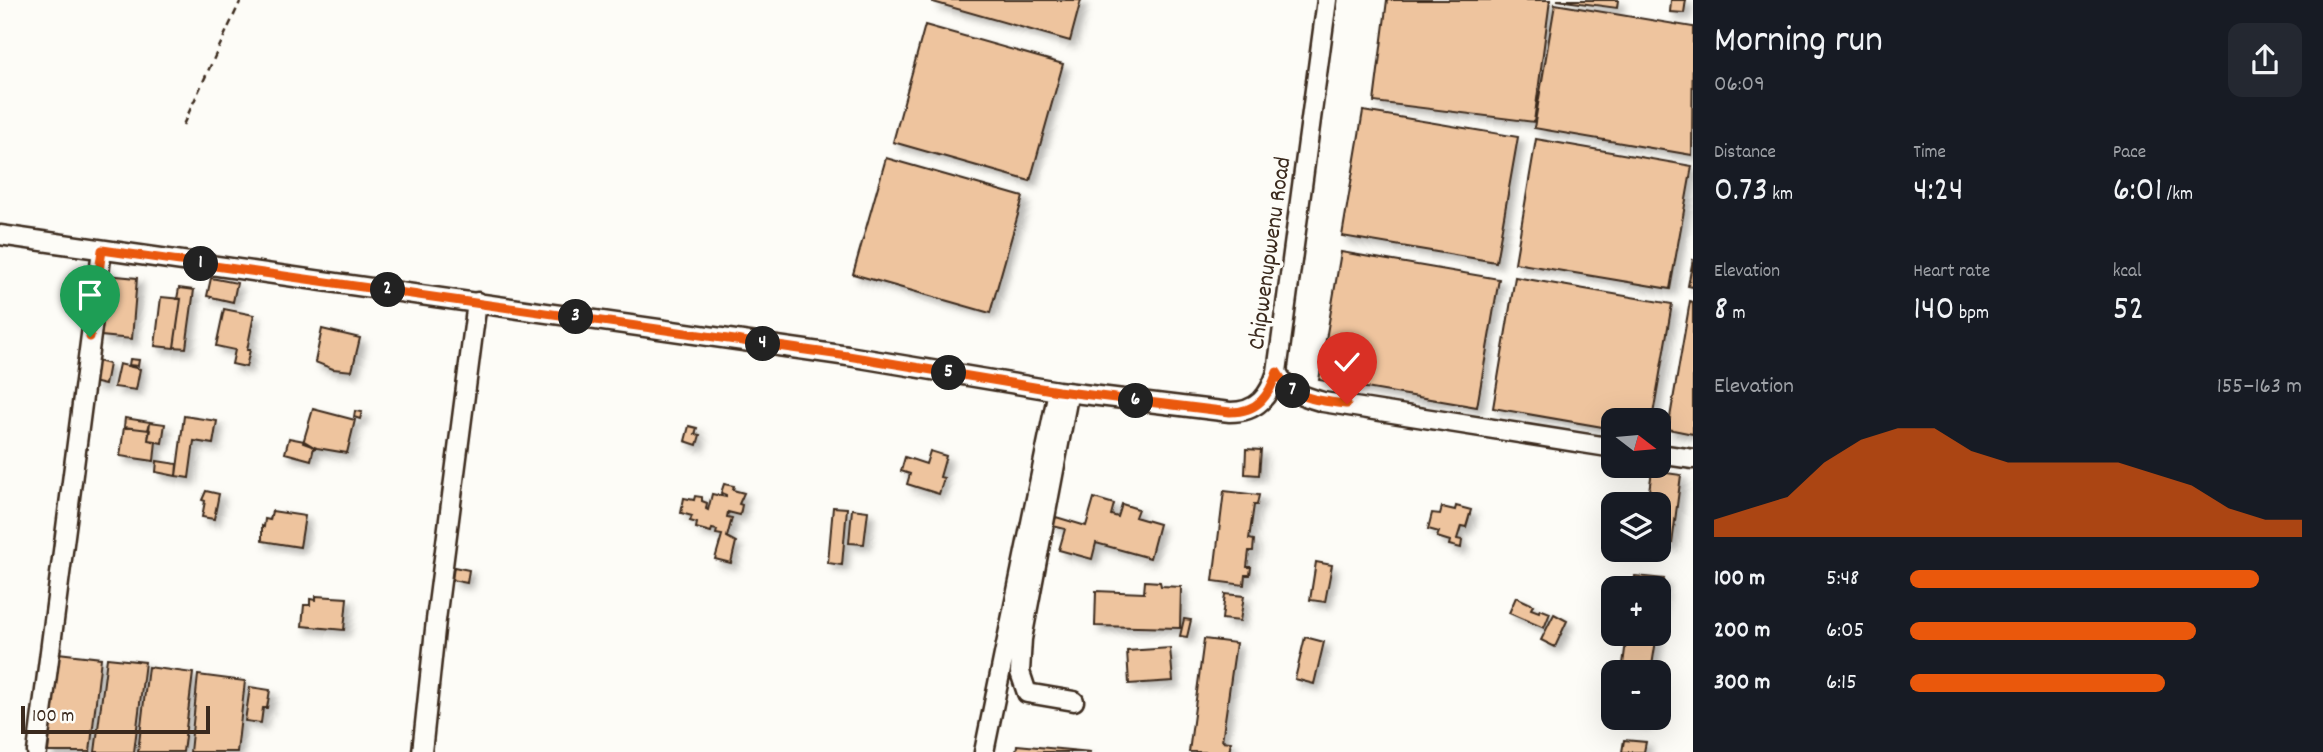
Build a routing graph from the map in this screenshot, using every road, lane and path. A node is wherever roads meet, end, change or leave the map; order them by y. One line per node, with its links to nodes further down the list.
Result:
1 (241, 0): 3 (path)
2 (1326, 0): 7 (street, Chipwenupwenu Road)
3 (183, 125)
4 (0, 235): 5 (street)
5 (102, 250): 6 (street); 13 (street)
6 (477, 302): 8 (street); 14 (street)
7 (1277, 372): 8 (street); 9 (street, Chipwenupwenu Road)
8 (1063, 392): 12 (street); 15 (street)
9 (1601, 446)
10 (1671, 456): 11 (street)
11 (1693, 459)
12 (1074, 701)
13 (37, 752)
14 (422, 752)
15 (984, 752)

